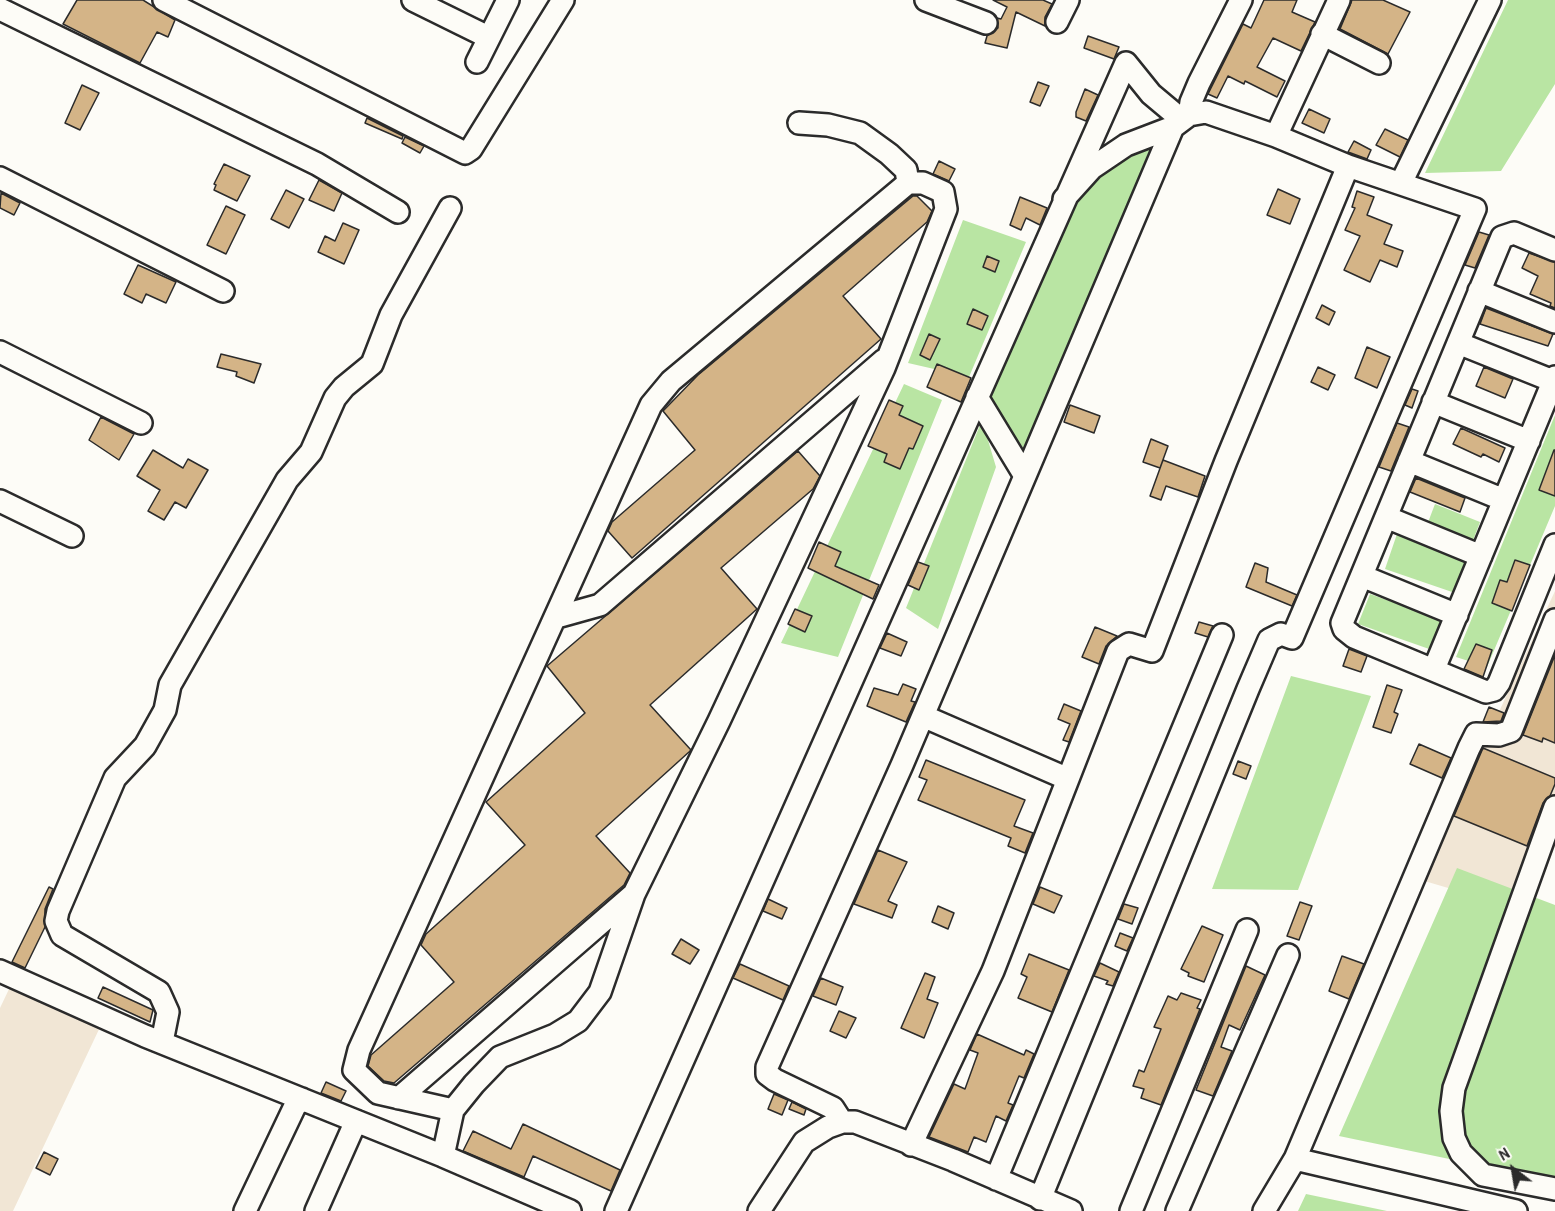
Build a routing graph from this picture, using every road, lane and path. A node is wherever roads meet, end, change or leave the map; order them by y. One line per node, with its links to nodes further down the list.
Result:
1 (164, 0): 3 (street)
2 (508, 0): 14 (street)
3 (563, 0)
4 (926, 0): 12 (street)
5 (1068, 0): 11 (street)
6 (1241, 0): 17 (street)
7 (1339, 0): 13 (street)
8 (1490, 0): 23 (street)
9 (422, 2): 14 (street)
10 (0, 9): 26 (street)
11 (1057, 22)
12 (986, 23)
13 (1322, 34): 16 (street); 19 (street)
14 (488, 37): 15 (street)
15 (477, 62)
16 (1379, 63)
17 (1181, 121): 19 (street); 24 (street); 24 (street); 40 (street)
18 (799, 123): 22 (street)
19 (1276, 136): 20 (street)
20 (1348, 166): 23 (street); 54 (street)
21 (0, 178): 28 (street)
22 (908, 183): 33 (street); 49 (street)
23 (1401, 183): 71 (street)
24 (1064, 199): 35 (street)
25 (450, 208): 60 (street)
26 (398, 212)
27 (1555, 250): 29 (street)
28 (223, 291)
29 (1479, 291): 30 (street); 31 (street)
30 (1555, 322)
31 (1458, 343): 34 (street); 36 (street)
32 (0, 352): 37 (street)
33 (890, 354): 49 (street); 56 (street)
34 (1554, 379): 38 (street)
35 (977, 396): 40 (street); 75 (street)
36 (1433, 402): 38 (street); 39 (street)
37 (141, 423)
38 (1529, 441): 41 (street)
39 (1409, 461): 41 (street); 43 (street)
40 (1025, 476): 53 (street)
41 (1504, 500): 46 (street)
42 (0, 501): 44 (street)
43 (1386, 517): 46 (street); 47 (street)
44 (72, 536)
45 (1555, 545): 52 (street)
46 (1481, 556): 48 (street)
47 (1362, 576): 48 (street); 52 (street)
48 (1456, 615): 52 (street)
49 (557, 617): 61 (street)
50 (1555, 620): 68 (street)
51 (1222, 635): 69 (street)
52 (1434, 669)
53 (923, 716): 54 (street); 65 (street)
54 (1068, 779): 66 (street)
55 (1555, 807): 70 (street)
56 (634, 894): 61 (street); 63 (street)
57 (1246, 930): 78 (street)
58 (1288, 955): 79 (street)
59 (0, 971): 60 (street)
60 (162, 1042): 62 (street)
61 (399, 1098): 63 (street)
62 (302, 1099): 64 (street); 72 (street)
63 (453, 1110): 67 (street)
64 (356, 1121): 67 (street); 73 (street)
65 (842, 1122): 66 (street); 76 (street)
66 (911, 1145): 69 (street)
67 (443, 1156): 74 (street)
68 (1295, 1159): 80 (street); 81 (street)
69 (996, 1179): 71 (street)
70 (1555, 1189)
71 (1040, 1198): 77 (street)
72 (245, 1211)
73 (316, 1211)
74 (570, 1211)
75 (616, 1211)
76 (759, 1211)
77 (1071, 1211)
78 (1131, 1211)
79 (1177, 1211)
80 (1263, 1211)
81 (1516, 1211)

